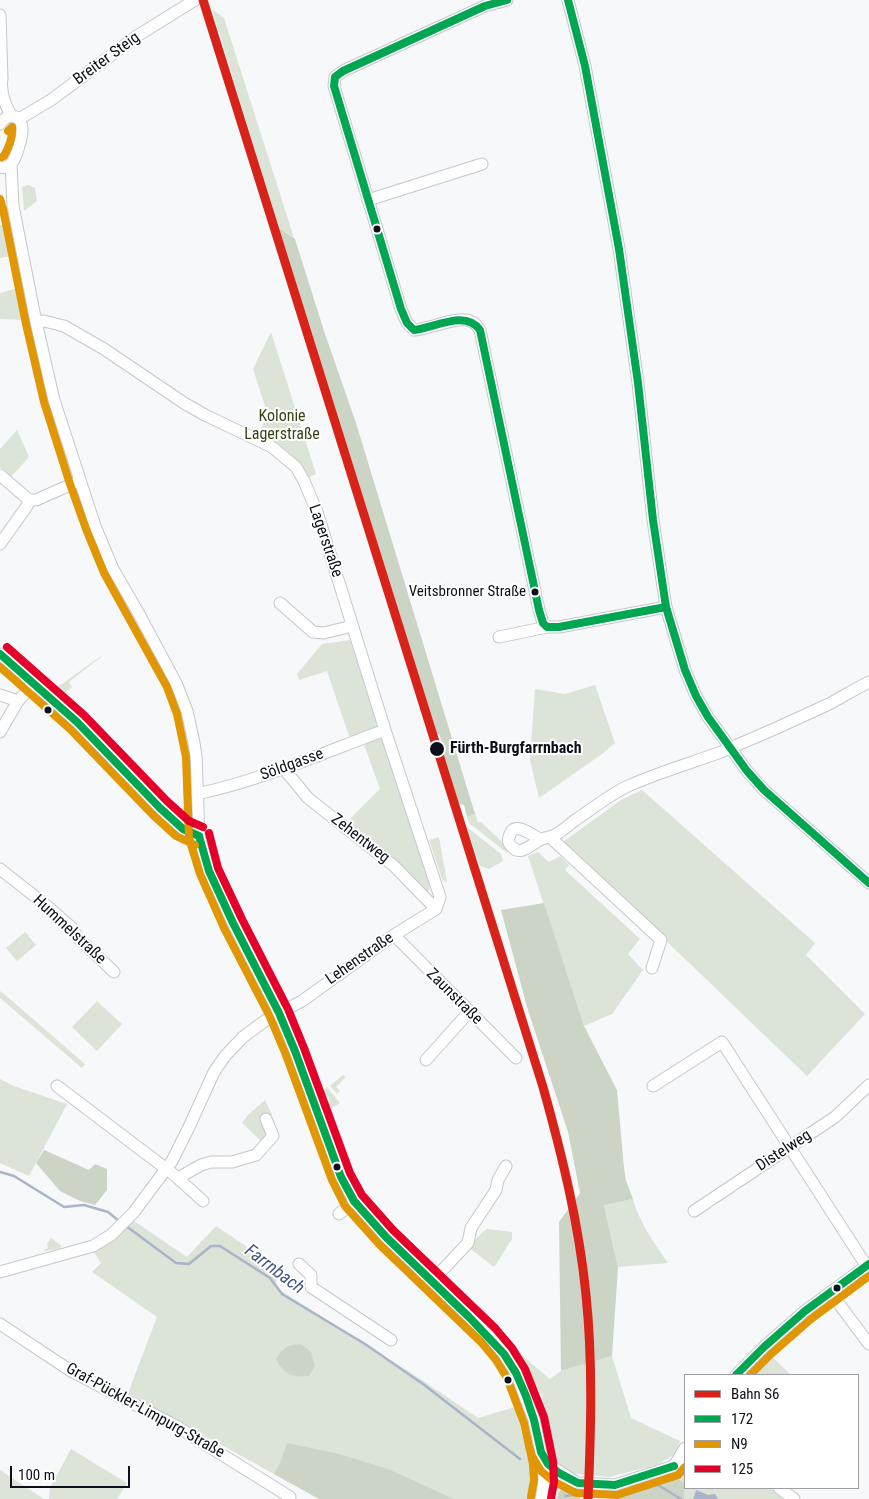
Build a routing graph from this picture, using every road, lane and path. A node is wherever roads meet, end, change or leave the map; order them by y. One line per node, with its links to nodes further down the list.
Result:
1 (195, 0): 6 (street, Breiter Steig)
2 (507, 0): 9 (street)
3 (568, 0): 16 (street)
4 (0, 16): 5 (street)
5 (0, 88): 6 (street)
6 (9, 121): 8 (street)
7 (482, 164): 9 (street)
8 (4, 167): 10 (street)
9 (368, 200): 18 (street)
10 (36, 322): 12 (street); 17 (street, Lagerstraße)
11 (0, 475): 13 (street)
12 (79, 481): 13 (street); 29 (street)
13 (29, 500): 14 (street)
14 (0, 544)
15 (280, 603): 17 (street)
16 (666, 607): 18 (street); 27 (street)
17 (352, 626): 25 (street, Lagerstraße)
18 (547, 627): 19 (street)
19 (499, 637)
20 (0, 654): 22 (street)
21 (869, 682): 27 (street)
22 (34, 684): 24 (street); 30 (street)
23 (0, 695): 24 (street)
24 (18, 701): 26 (street)
25 (385, 730): 28 (street, Söldgasse); 33 (street, Lagerstraße)
26 (0, 732)
27 (730, 748): 32 (street); 35 (street)
28 (284, 769): 29 (street, Söldgasse); 33 (street, Zehentweg)
29 (198, 794): 30 (street)
30 (199, 836): 38 (street)
31 (0, 869): 36 (street, Hummelstraße)
32 (869, 883)
33 (437, 906): 34 (street, Lehenstraße)
34 (394, 935): 37 (street, Zaunstraße); 38 (street, Lehenstraße)
35 (652, 968)
36 (114, 972)
37 (469, 1012): 39 (street, Zaunstraße); 40 (street)
38 (279, 1013): 47 (street, Lehenstraße); 50 (street)
39 (516, 1058)
40 (426, 1060)
41 (869, 1085): 45 (street, Distelweg)
42 (57, 1086): 47 (street)
43 (653, 1086): 45 (street)
44 (266, 1118): 48 (street)
45 (790, 1147): 51 (street, Distelweg); 54 (street)
46 (506, 1166): 56 (street)
47 (167, 1169): 48 (street); 55 (street, Lehenstraße)
48 (178, 1178): 49 (street)
49 (204, 1201)
50 (354, 1201): 52 (street); 56 (street)
51 (694, 1211)
52 (339, 1214)
53 (299, 1264): 59 (street)
54 (868, 1267): 57 (street)
55 (0, 1272)
56 (432, 1281): 63 (street)
57 (830, 1292): 60 (street); 61 (street)
58 (0, 1324): 68 (street, Graf-Pückler-Limpurg-Straße)
59 (391, 1340)
60 (869, 1344)
61 (737, 1374)
62 (684, 1451): 64 (street)
63 (541, 1452): 65 (street); 66 (street)
64 (680, 1465): 66 (street)
65 (544, 1482): 66 (street); 69 (street)
66 (578, 1483)
67 (780, 1489): 70 (street)
68 (290, 1497)
69 (541, 1499)
70 (794, 1499)

